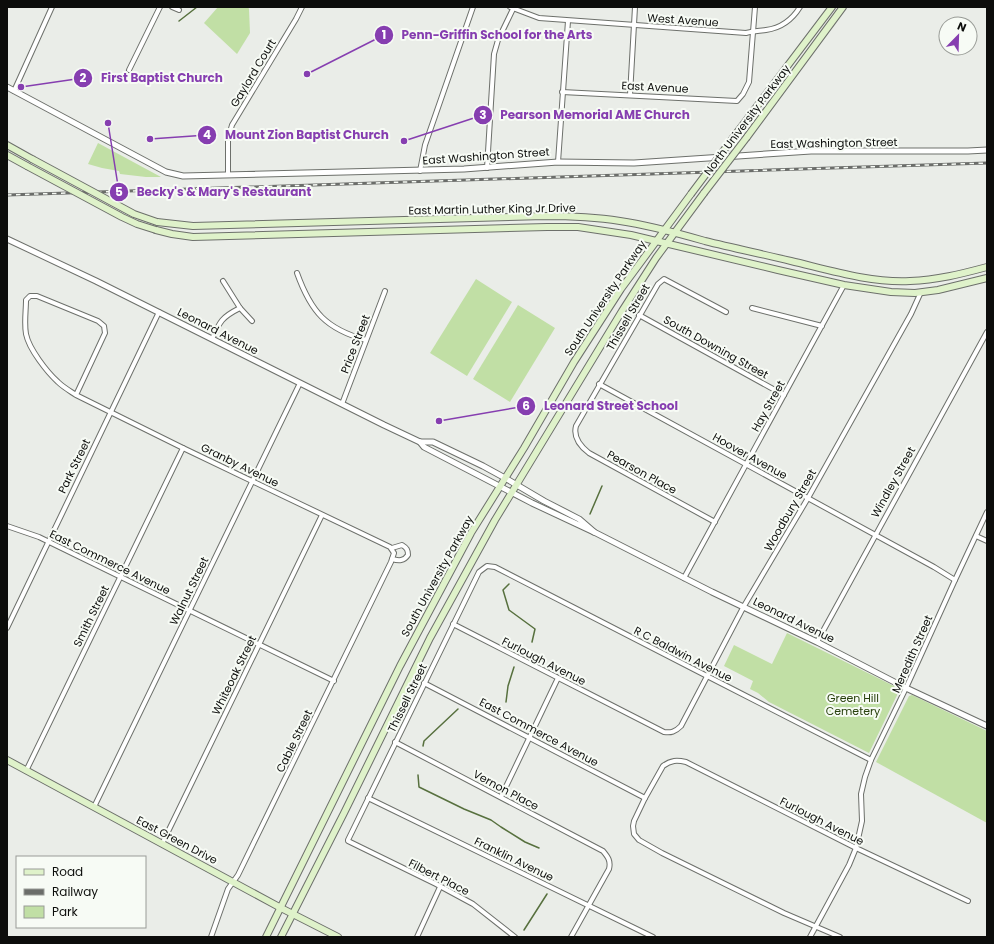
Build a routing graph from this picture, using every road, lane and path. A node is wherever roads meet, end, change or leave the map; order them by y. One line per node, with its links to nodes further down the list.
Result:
1 (52, 7): 18 (street)
2 (160, 7): 16 (street)
3 (172, 7): 12 (street)
4 (302, 7): 27 (street, Gaylord Court)
5 (473, 7): 26 (street)
6 (635, 7): 14 (street)
7 (755, 7): 15 (street)
8 (800, 7): 15 (street, West Avenue)
9 (832, 7): 28 (main road, North University Parkway, bridge)
10 (843, 7): 29 (main road, North University Parkway, bridge)
11 (513, 8): 13 (street, West Avenue); 25 (street)
12 (179, 10)
13 (568, 21): 14 (street, West Avenue); 19 (street)
14 (634, 26): 15 (street, West Avenue); 20 (street)
15 (752, 31): 20 (street, East Avenue)
16 (129, 70)
17 (7, 87): 18 (street, East Washington Street)
18 (14, 91): 27 (street, East Washington Street)
19 (562, 92): 20 (street, East Avenue); 24 (street)
20 (630, 95)
21 (7, 145): 28 (main road, East Martin Luther King Jr Drive, bridge)
22 (987, 150): 24 (street, East Washington Street)
23 (7, 155): 31 (main road, East Martin Luther King Jr Drive, bridge)
24 (558, 162): 25 (street, East Washington Street)
25 (487, 168): 26 (street, East Washington Street)
26 (420, 171): 27 (street, East Washington Street)
27 (228, 175)
28 (664, 229): 29 (main road, East Martin Luther King Jr Drive); 31 (main road, North University Parkway)
29 (676, 232): 32 (main road, North University Parkway); 33 (main road, East Martin Luther King Jr Drive)
30 (7, 239): 42 (street, Leonard Avenue)
31 (656, 241): 32 (main road, East Martin Luther King Jr Drive); 60 (main road, South University Parkway)
32 (667, 244): 37 (main road, East Martin Luther King Jr Drive); 62 (main road, South University Parkway)
33 (987, 267)
34 (297, 273): 49 (street)
35 (987, 278): 39 (main road, East Martin Luther King Jr Drive)
36 (223, 281): 40 (street)
37 (844, 285): 39 (main road, East Martin Luther King Jr Drive); 46 (street, Hay Street)
38 (385, 291): 49 (street, Price Street)
39 (921, 292): 65 (street, Woodbury Street)
40 (240, 308): 45 (street); 48 (street)
41 (752, 308): 46 (street)
42 (159, 312): 48 (street, Leonard Avenue); 55 (street, Park Street)
43 (726, 312): 44 (street, Thissell Street)
44 (639, 315): 51 (street, Thissell Street); 52 (street, South Downing Street)
45 (252, 321)
46 (822, 326): 52 (street, Hay Street)
47 (987, 332): 71 (street, Windley Street)
48 (212, 339): 50 (street, Leonard Avenue)
49 (366, 340): 54 (street, Price Street)
50 (300, 383): 54 (street, Leonard Avenue); 61 (street, Walnut Street)
51 (599, 384): 56 (street, Thissell Street); 59 (street, Hoover Avenue)
52 (784, 394): 59 (street, Hay Street)
53 (76, 395): 53 (street, Granby Avenue); 55 (street, Granby Avenue)
54 (342, 404): 57 (street, Leonard Avenue)
55 (110, 412): 58 (street, Granby Avenue); 73 (street, Park Street)
56 (576, 426): 68 (street, Pearson Place)
57 (420, 442): 60 (street, Leonard Avenue); 63 (street, Leonard Avenue)
58 (183, 448): 61 (street, Granby Avenue); 78 (street, Smith Street)
59 (746, 464): 65 (street, Hoover Avenue); 68 (street, Hay Street)
60 (505, 478): 62 (street, Leonard Avenue); 63 (main road, South University Parkway)
61 (253, 481): 67 (street, Granby Avenue); 82 (street, Walnut Street)
62 (516, 485): 64 (main road, South University Parkway); 70 (street, Leonard Avenue)
63 (500, 486): 64 (street, Leonard Avenue); 110 (main road, South University Parkway)
64 (512, 492): 70 (street, Leonard Avenue); 111 (main road, South University Parkway)
65 (808, 498): 71 (street, Hoover Avenue); 81 (street, Woodbury Street)
66 (987, 512): 72 (street, Meredith Street)
67 (322, 515): 75 (street, Granby Avenue); 86 (street, Whiteoak Street)
68 (715, 522): 79 (street, Hay Street)
69 (7, 526): 73 (street, East Commerce Avenue)
70 (594, 532): 79 (street, Leonard Avenue)
71 (875, 535): 80 (street, Hoover Avenue); 85 (street, Windley Street)
72 (976, 536): 74 (street); 80 (street, Meredith Street)
73 (48, 541): 78 (street, East Commerce Avenue); 84 (street, Park Street)
74 (987, 541)
75 (393, 550): 76 (street, Cable Street); 76 (street)
76 (392, 559): 89 (street, Cable Street)
77 (487, 566): 83 (street, Thissell Street); 87 (street, R C Baldwin Avenue)
78 (120, 577): 82 (street, East Commerce Avenue); 98 (street, Smith Street)
79 (684, 578): 81 (street, Leonard Avenue)
80 (955, 580): 91 (street, Meredith Street)
81 (744, 606): 85 (street, Leonard Avenue); 87 (street, Woodbury Street)
82 (190, 610): 86 (street, East Commerce Avenue); 102 (street, Walnut Street)
83 (453, 624): 88 (street, Furlough Avenue); 90 (street, Thissell Street)
84 (7, 628)
85 (817, 642): 91 (street, Leonard Avenue)
86 (259, 645): 89 (street, East Commerce Avenue); 104 (street, Whiteoak Street)
87 (707, 676): 93 (street, Woodbury Street); 97 (street, R C Baldwin Avenue)
88 (558, 678): 93 (street, Furlough Avenue); 94 (street)
89 (334, 681): 106 (street, Cable Street)
90 (424, 683): 94 (street, East Commerce Avenue); 95 (street, Thissell Street)
91 (906, 688): 92 (street, Leonard Avenue); 97 (street, Meredith Street)
92 (987, 726)
93 (671, 733)
94 (529, 738): 99 (street); 101 (street, East Commerce Avenue)
95 (395, 742): 99 (street, Vernon Place); 100 (street, Thissell Street)
96 (7, 760): 98 (main road, East Green Drive)
97 (872, 760): 105 (street, Meredith Street)
98 (26, 770): 102 (main road, East Green Drive)
99 (500, 797): 109 (street, Vernon Place)
100 (368, 798): 103 (street, Thissell Street); 109 (street, Franklin Avenue)
101 (645, 798): 105 (street, Furlough Avenue); 112 (street)
102 (94, 807): 104 (main road, East Green Drive)
103 (348, 841): 107 (street, Filbert Place)
104 (162, 844): 106 (main road, East Green Drive)
105 (856, 848): 108 (street, Furlough Avenue); 112 (street, Meredith Street)
106 (233, 882): 110 (main road, East Green Drive); 113 (street, Cable Street)
107 (440, 887): 117 (street); 118 (street, Filbert Place)
108 (968, 901)
109 (589, 906): 119 (street); 120 (street, Franklin Avenue)
110 (280, 908): 111 (main road, East Green Drive); 114 (main road, South University Parkway)
111 (293, 914): 115 (main road, South University Parkway); 116 (main road, East Green Drive)
112 (816, 927): 121 (street, Meredith Street); 122 (street)
113 (211, 937)
114 (266, 937)
115 (281, 937)
116 (338, 937)
117 (417, 937)
118 (515, 937)
119 (571, 937)
120 (653, 937)
121 (810, 937)
122 (840, 937)

